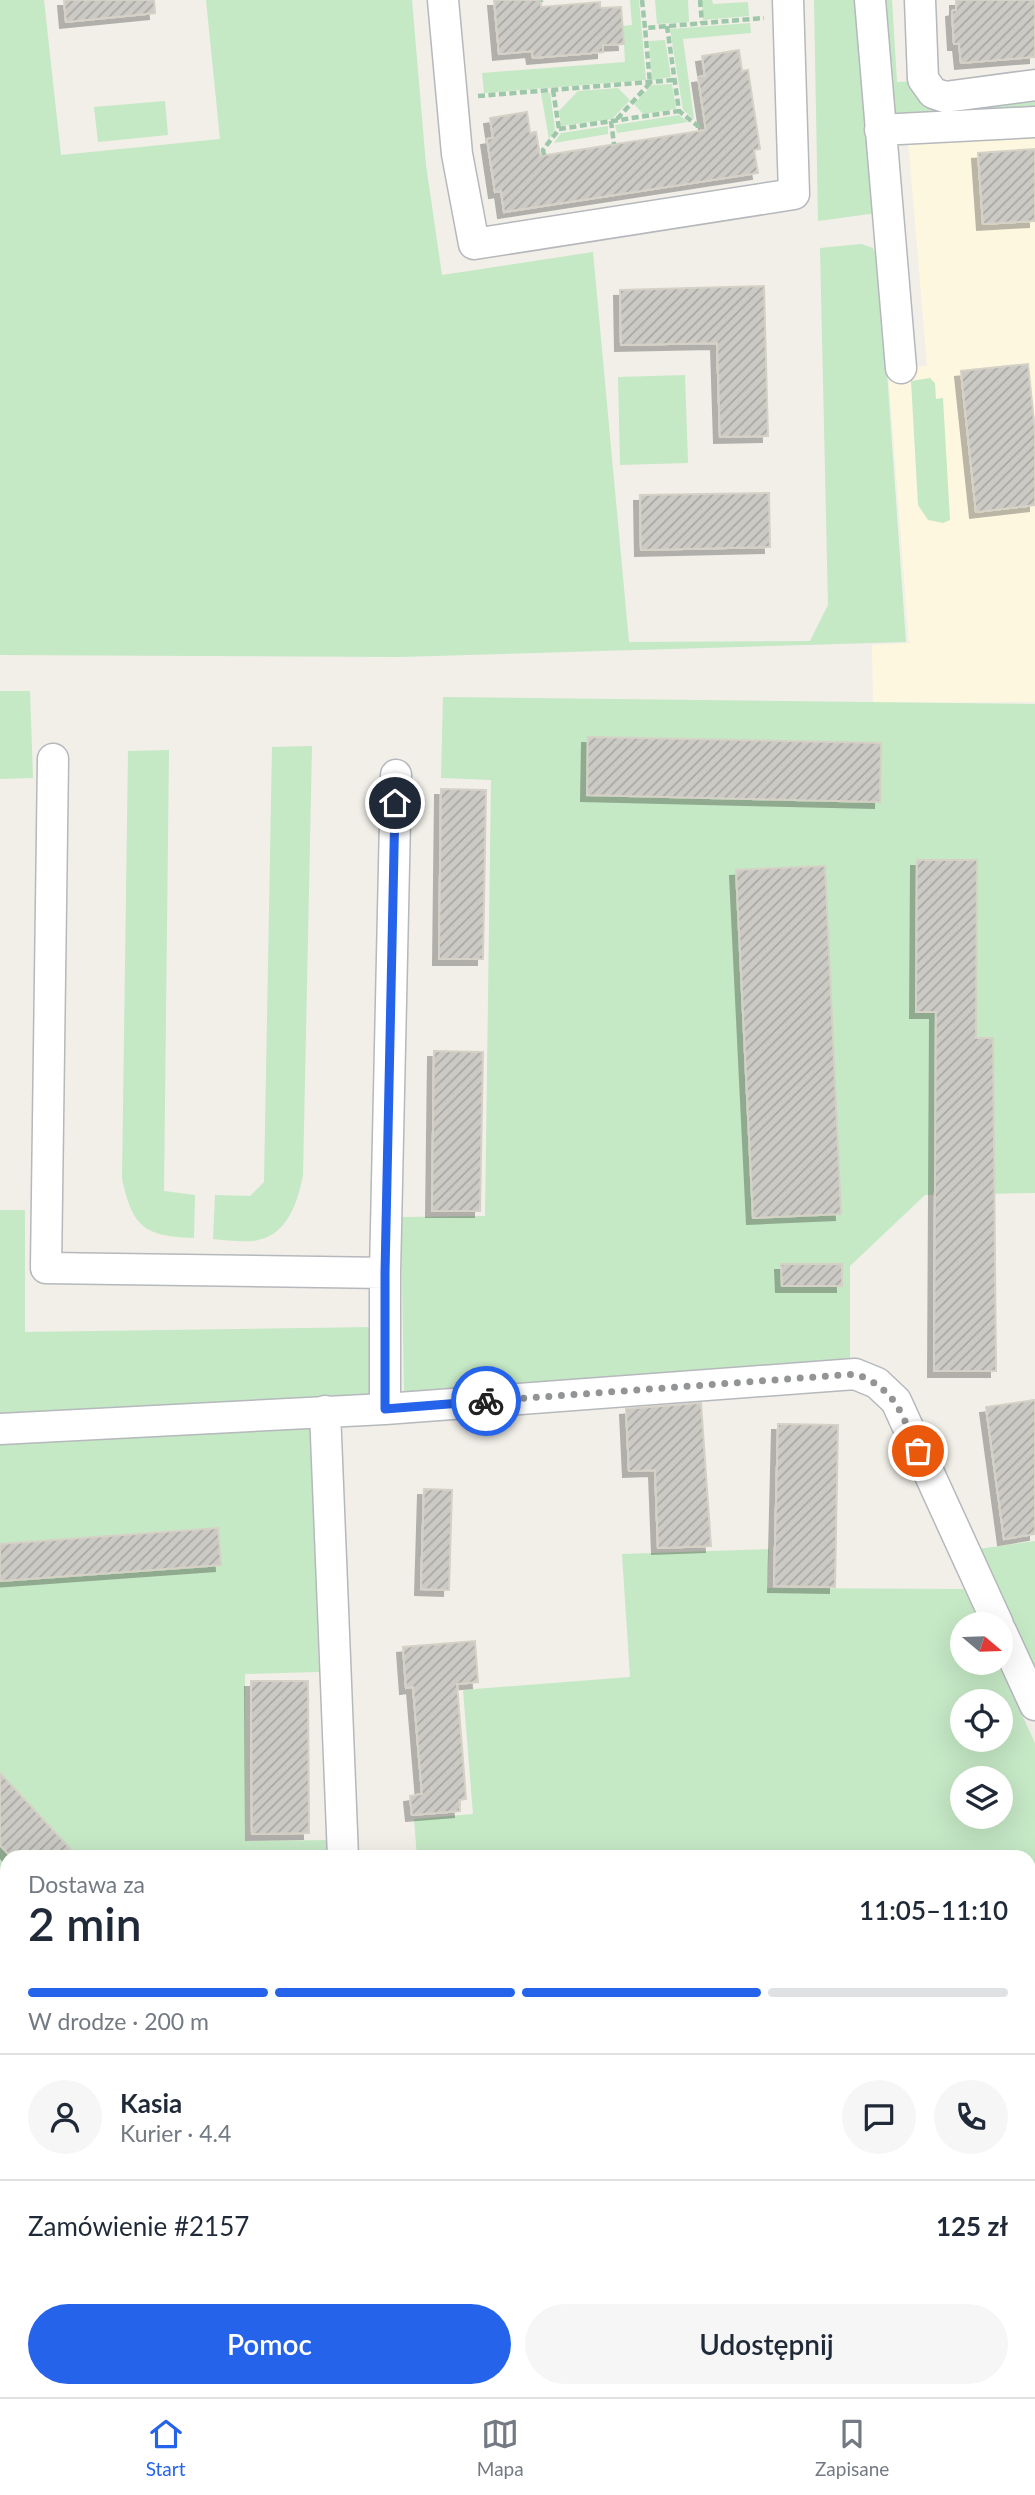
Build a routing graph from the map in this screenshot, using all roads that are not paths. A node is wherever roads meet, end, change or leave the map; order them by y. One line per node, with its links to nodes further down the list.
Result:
1 (443, 0): 2 (street)
2 (788, 0)
3 (870, 0): 7 (street)
4 (920, 0): 5 (street)
5 (1035, 85)
6 (1035, 122): 7 (street)
7 (880, 130): 8 (street)
8 (901, 368)
9 (53, 760): 11 (street)
10 (396, 775): 11 (street)
11 (385, 1273): 12 (street)
12 (385, 1409): 13 (street); 15 (street)
13 (325, 1411): 14 (street); 18 (street)
14 (0, 1429)
15 (993, 1612)
16 (1013, 1657): 17 (street)
17 (1035, 1705)
18 (344, 1850)

